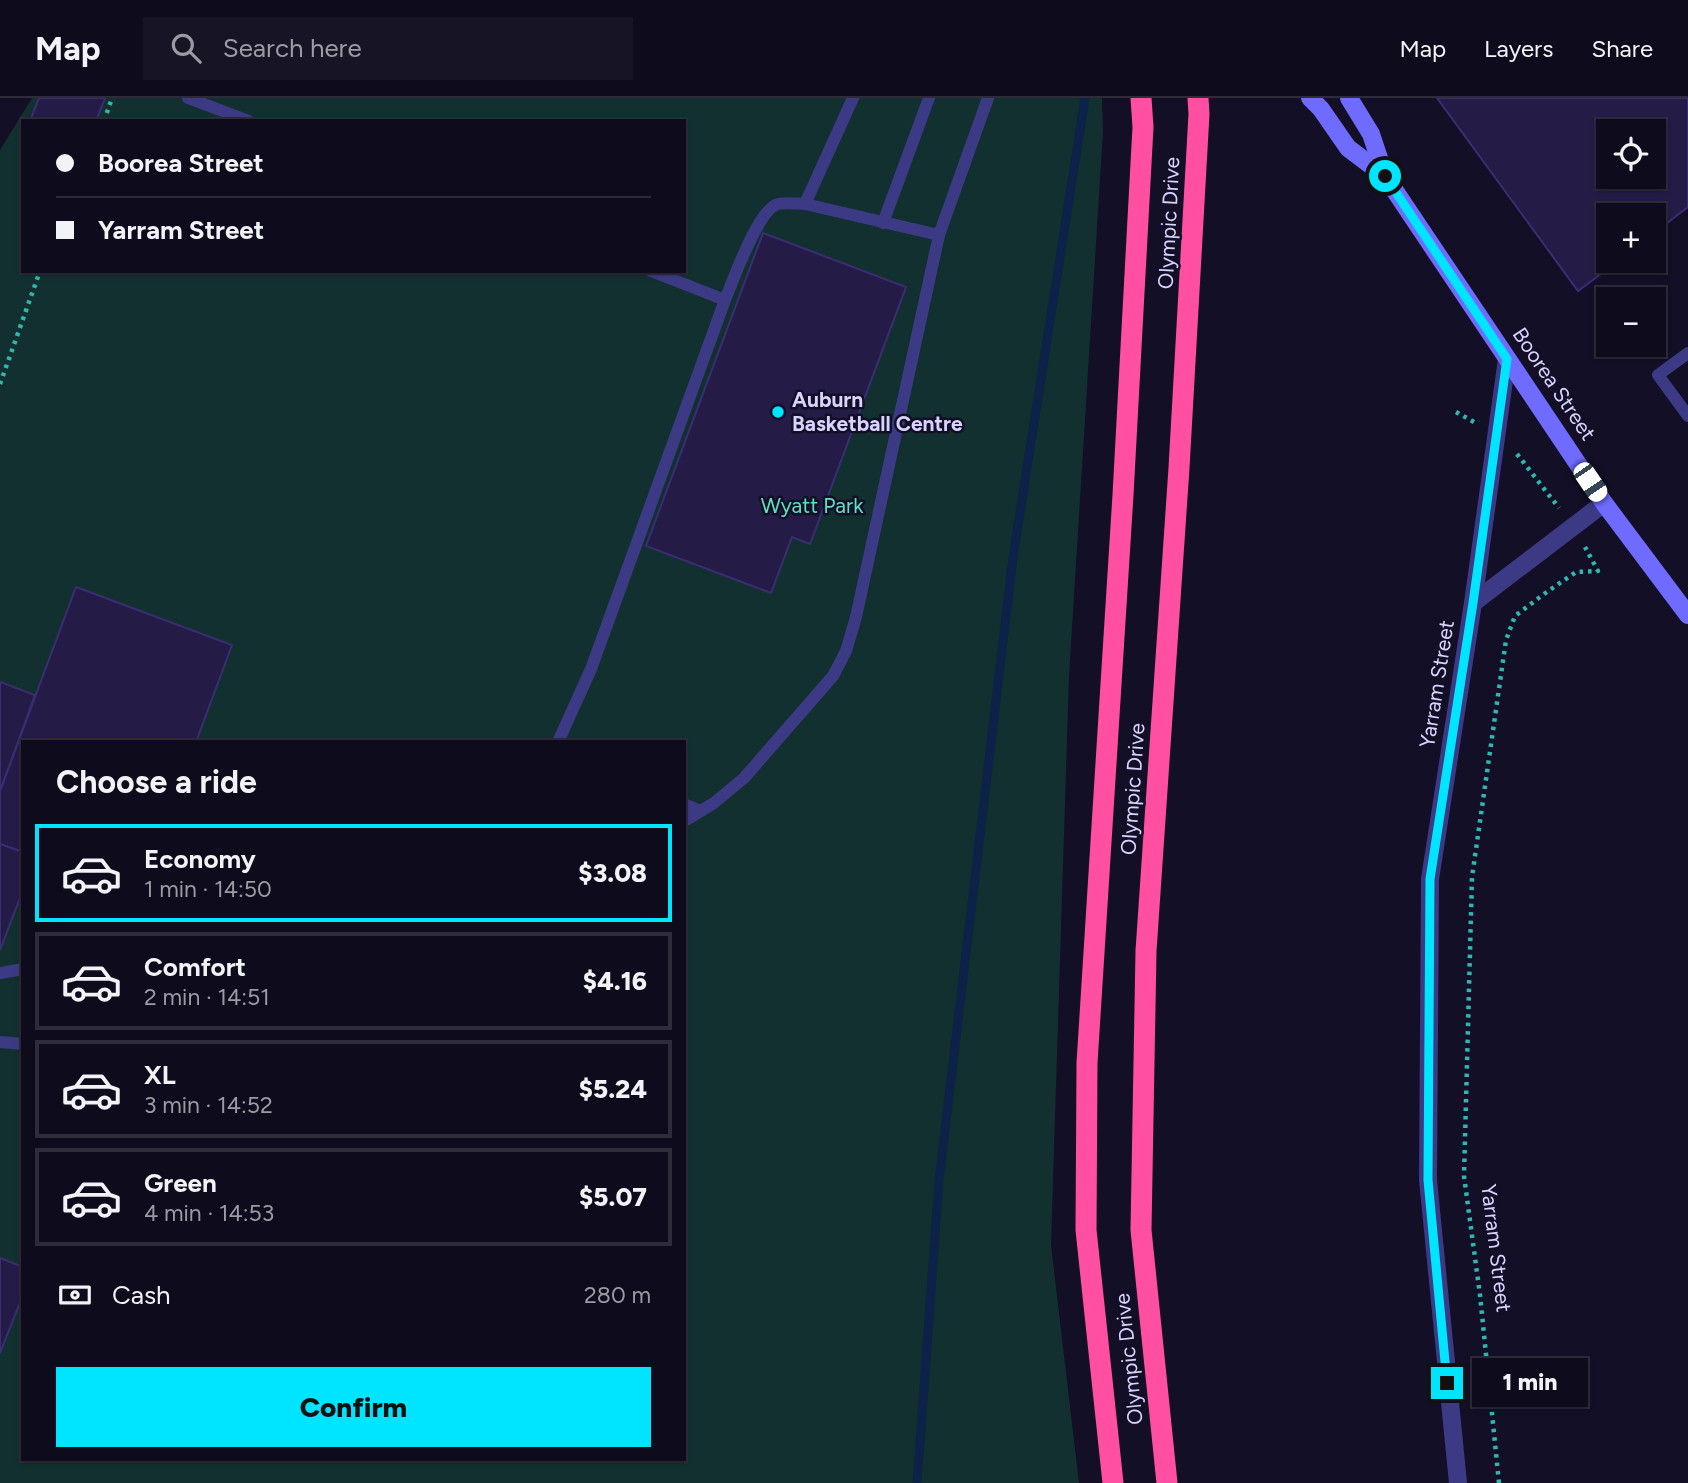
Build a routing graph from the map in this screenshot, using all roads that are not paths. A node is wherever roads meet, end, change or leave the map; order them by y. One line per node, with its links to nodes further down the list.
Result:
1 (188, 98): 9 (lane)
2 (853, 98): 11 (lane)
3 (929, 98): 12 (lane)
4 (988, 98): 13 (lane)
5 (1198, 98): 31 (highway, Olympic Drive)
6 (1310, 98): 10 (street, Boorea Street)
7 (1349, 98): 10 (street, Boorea Street)
8 (1142, 107): 30 (highway, Olympic Drive)
9 (244, 119)
10 (1385, 176): 17 (street, Boorea Street)
11 (806, 204): 12 (lane); 15 (lane)
12 (883, 223): 13 (lane)
13 (939, 235): 24 (lane)
14 (656, 273): 15 (lane)
15 (725, 300): 22 (lane)
16 (1688, 353): 18 (lane)
17 (1507, 359): 19 (street, Boorea Street); 20 (street, Yarram Street)
18 (1688, 416)
19 (1604, 503): 20 (street, Yarram Street); 21 (street, Boorea Street)
20 (1473, 603): 32 (street, Yarram Street)
21 (1688, 615)
22 (559, 740)
23 (686, 805): 24 (lane)
24 (701, 811): 25 (lane)
25 (686, 820)
26 (21, 969): 27 (lane)
27 (0, 973)
28 (0, 1042): 29 (lane)
29 (21, 1044)
30 (1113, 1483)
31 (1167, 1483)
32 (1458, 1483)

